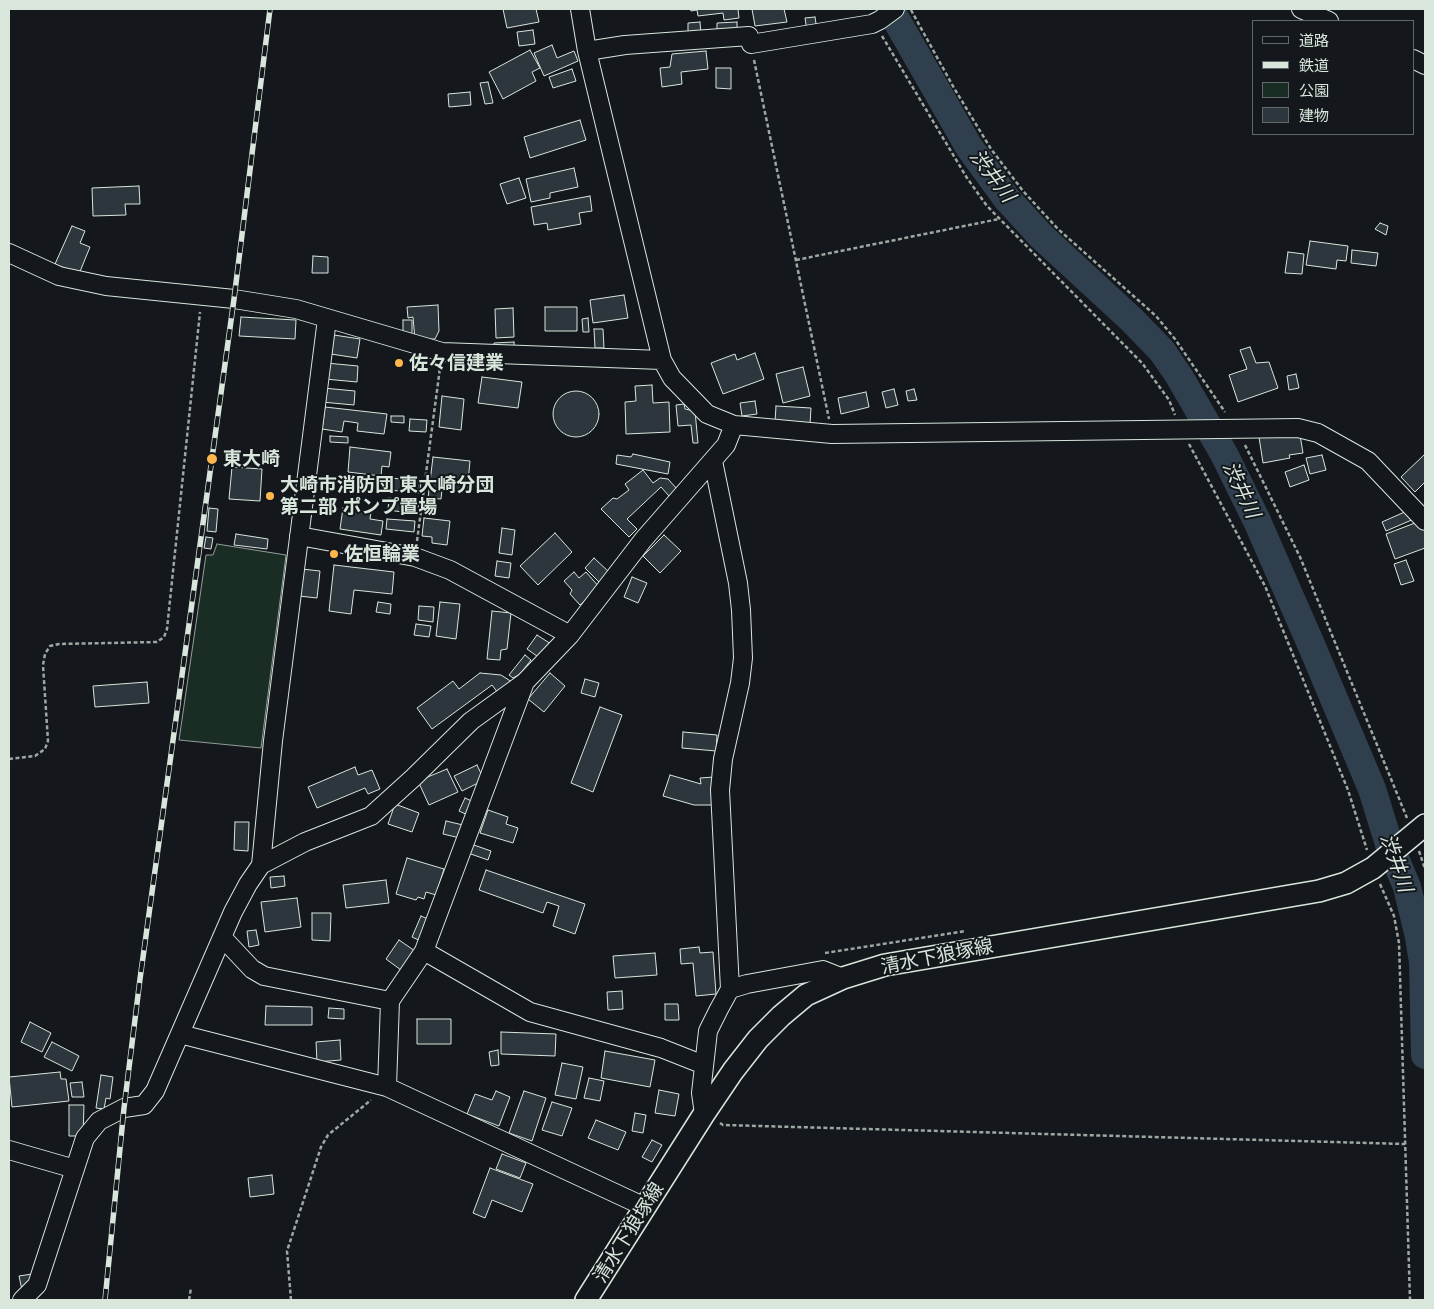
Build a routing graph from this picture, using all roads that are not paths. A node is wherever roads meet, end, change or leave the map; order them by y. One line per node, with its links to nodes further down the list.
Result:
1 (580, 9): 5 (street)
2 (895, 9): 5 (street)
3 (1301, 9): 4 (street)
4 (1326, 20)
5 (587, 51): 8 (street)
6 (9, 253): 7 (street)
7 (327, 319): 8 (street); 12 (street)
8 (662, 360): 9 (street)
9 (734, 425): 10 (street); 11 (street)
10 (713, 461): 13 (street); 20 (street)
11 (1425, 521)
12 (299, 536): 13 (street); 16 (street)
13 (570, 635): 14 (street)
14 (525, 682): 16 (street); 18 (street)
15 (1414, 835): 19 (main road, 清水下狼塚線)
16 (261, 865): 17 (street)
17 (222, 937): 21 (street); 22 (street)
18 (424, 951): 21 (street); 23 (street)
19 (843, 978): 20 (street); 25 (main road, 清水下狼塚線)
20 (730, 989): 23 (street)
21 (390, 1001): 24 (street)
22 (180, 1034): 24 (street); 27 (street)
23 (704, 1065): 25 (street)
24 (387, 1087): 28 (street)
25 (704, 1114): 28 (main road, 清水下狼塚線)
26 (9, 1150): 27 (street)
27 (75, 1169): 29 (street)
28 (645, 1207): 30 (main road, 清水下狼塚線)
29 (22, 1300)
30 (586, 1300)

